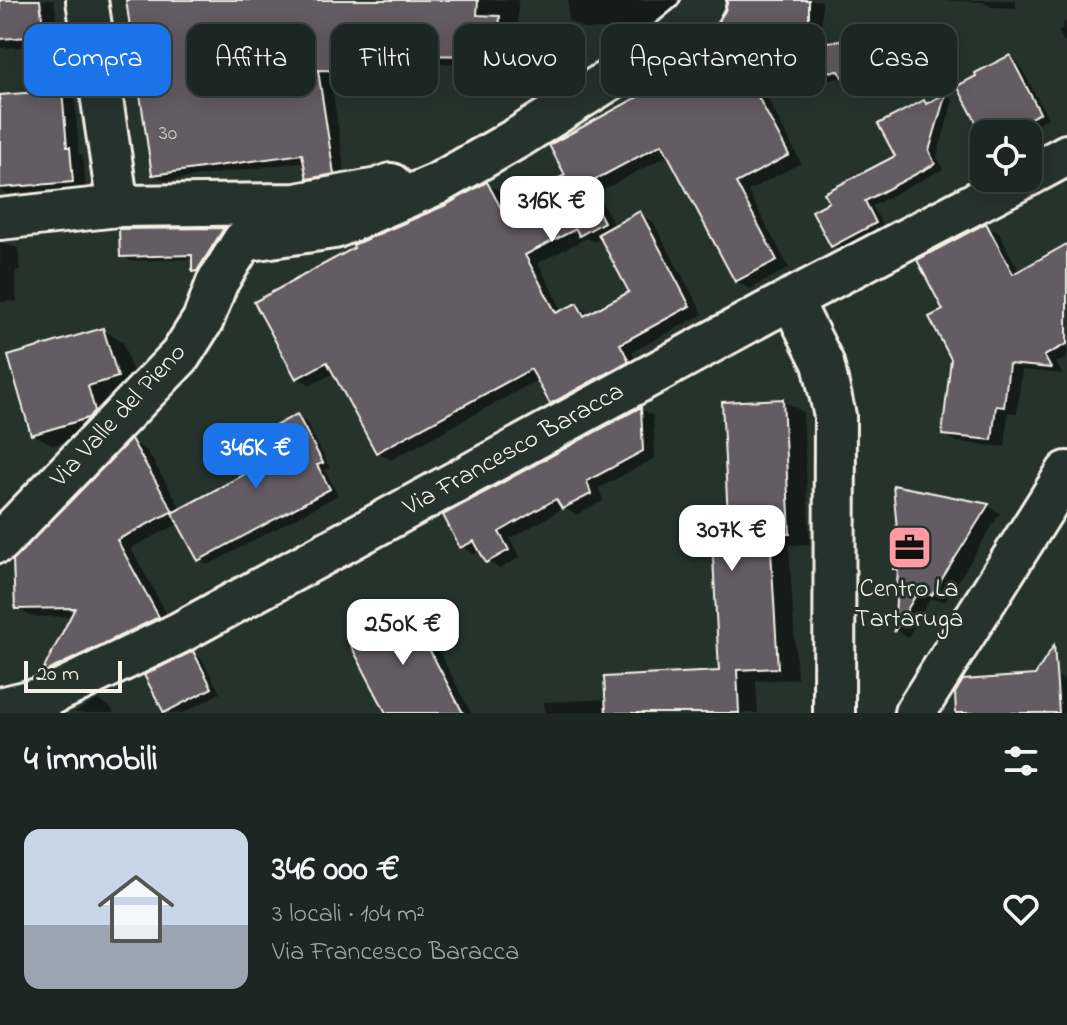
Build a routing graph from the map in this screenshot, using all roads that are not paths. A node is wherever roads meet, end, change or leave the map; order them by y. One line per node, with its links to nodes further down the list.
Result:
1 (87, 0): 7 (street)
2 (705, 0): 11 (street, Via Valle del Pieno)
3 (1067, 155): 5 (street, Via Francesco Baracca)
4 (436, 167): 7 (street)
5 (1042, 168)
6 (997, 192): 9 (street, Via Francesco Baracca)
7 (118, 206): 8 (street)
8 (0, 219)
9 (791, 299): 12 (street, Via Francesco Baracca); 13 (street)
10 (1067, 472): 14 (street)
11 (0, 542)
12 (0, 708)
13 (834, 713)
14 (915, 713)

